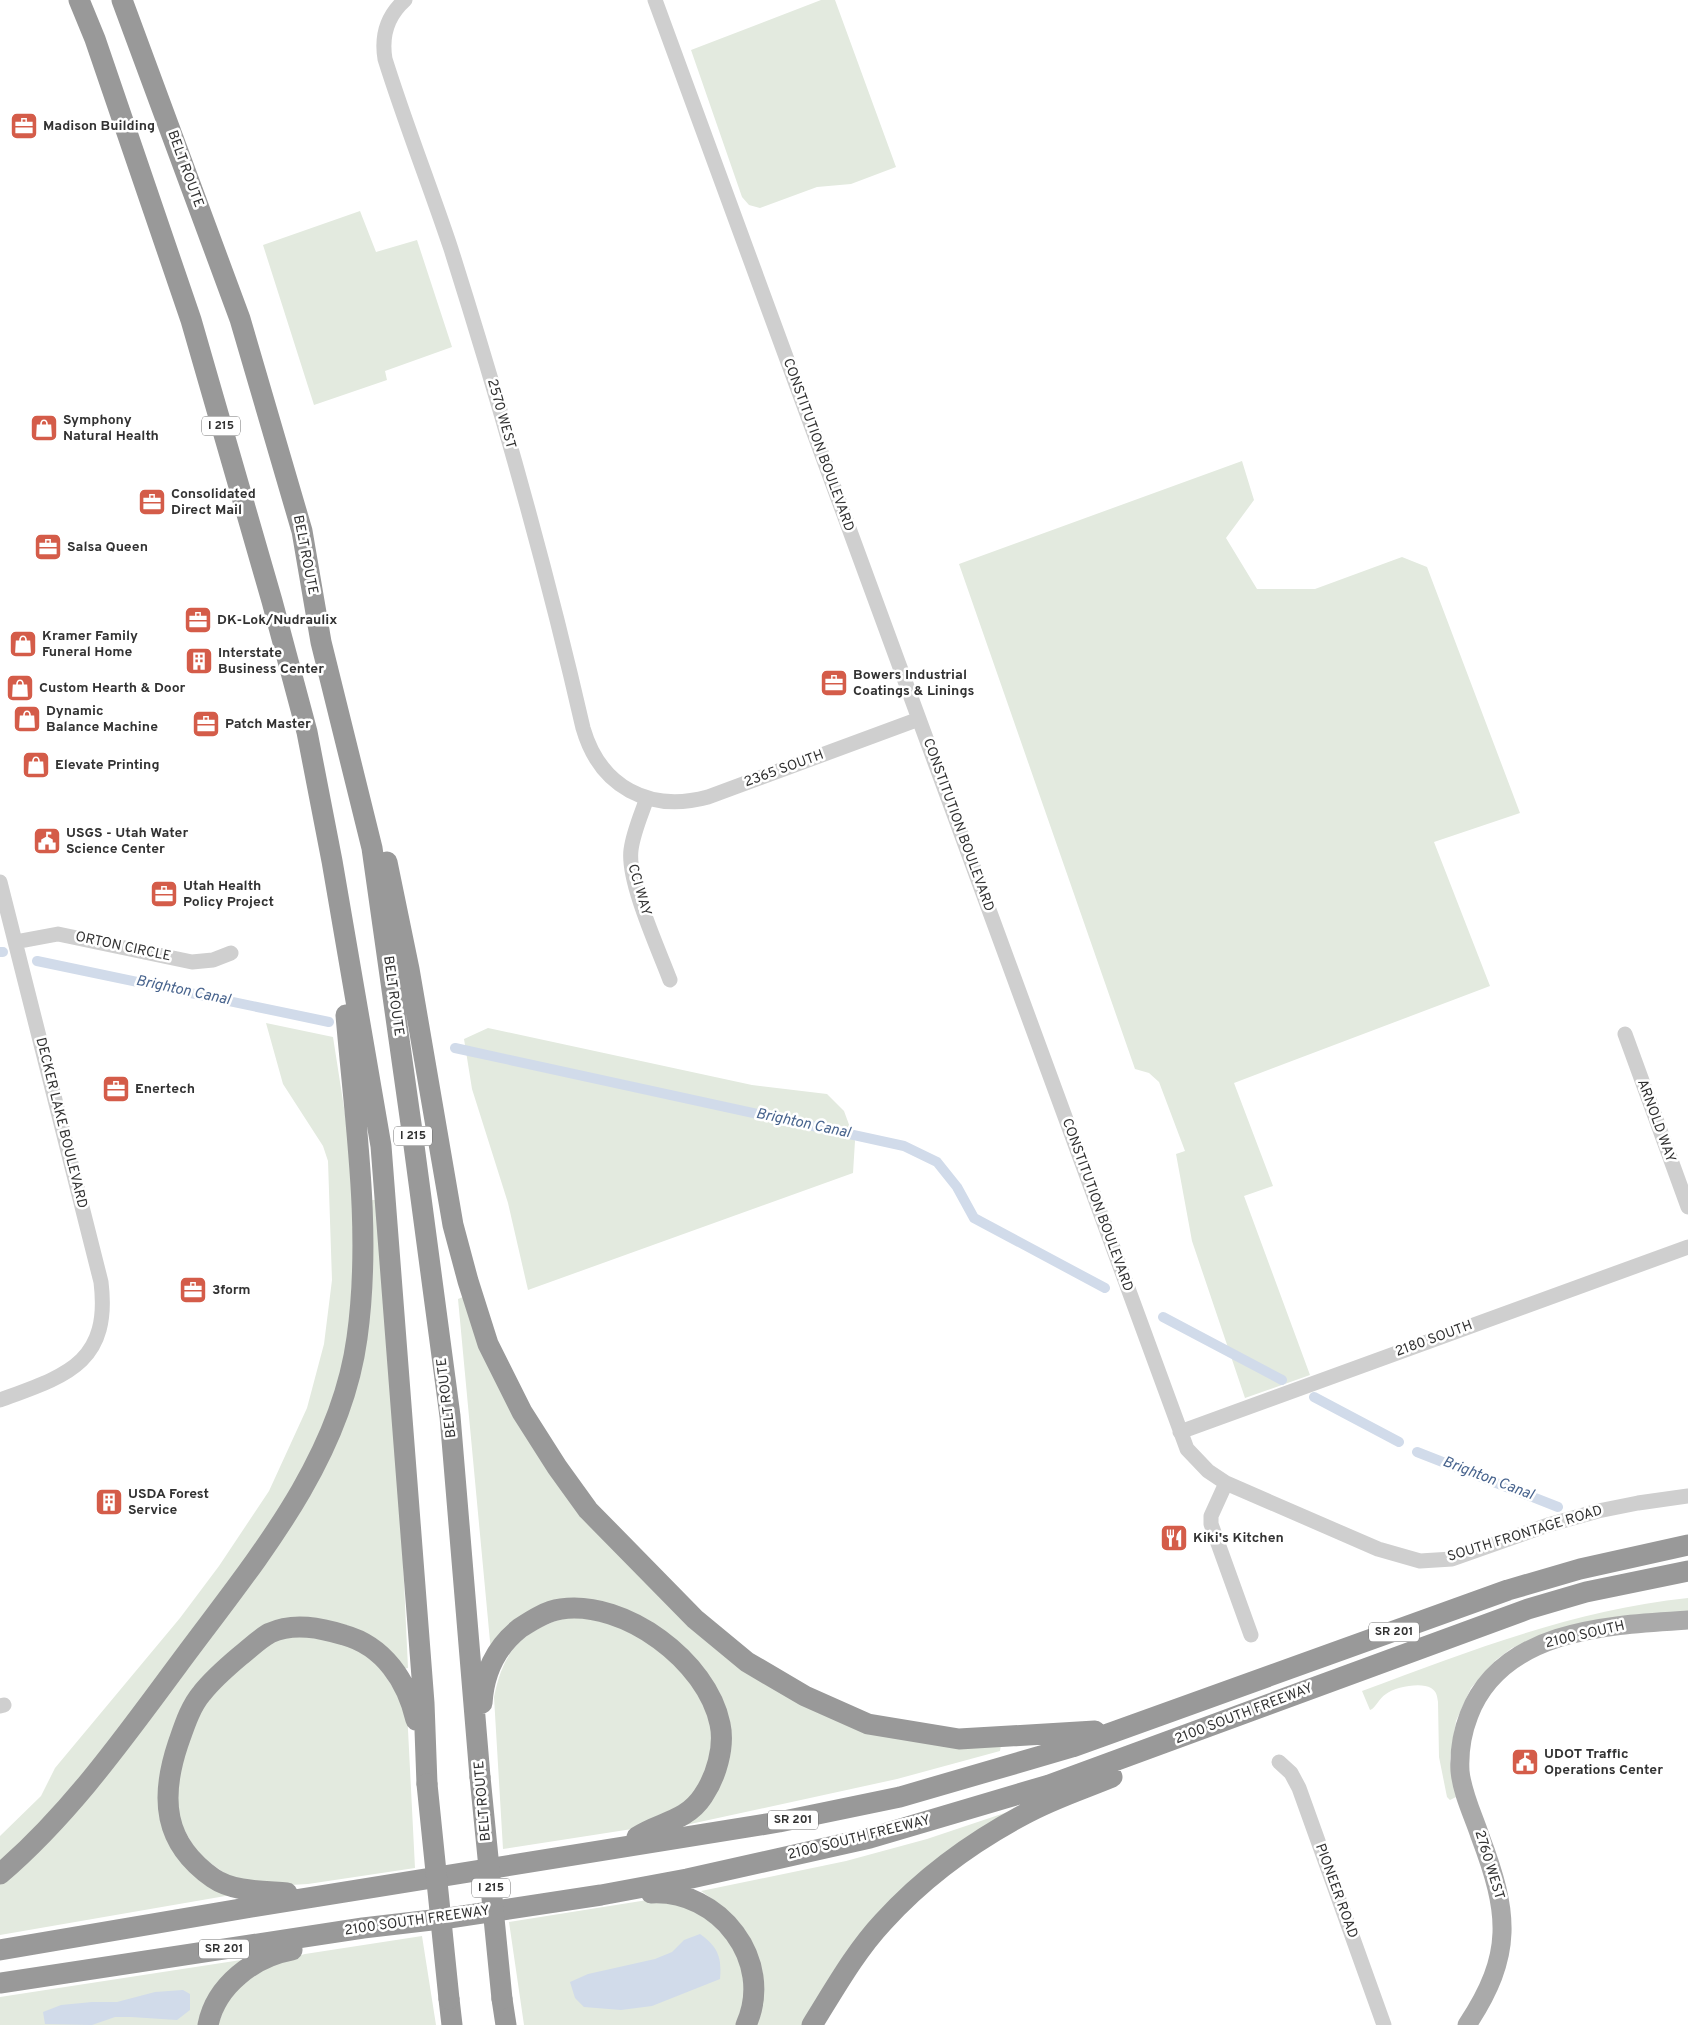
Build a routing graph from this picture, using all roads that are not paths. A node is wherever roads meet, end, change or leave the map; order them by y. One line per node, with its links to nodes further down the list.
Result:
1 (79, 0): 8 (highway, I 215)
2 (122, 0): 5 (highway, BELT ROUTE / I 215)
3 (406, 0): 7 (street, 2570 WEST)
4 (655, 0): 6 (street, CONSTITUTION BOULEVARD)
5 (302, 531): 28 (highway); 29 (highway, BELT ROUTE / I 215)
6 (919, 719): 7 (street, 2365 SOUTH); 17 (street, CONSTITUTION BOULEVARD)
7 (647, 798): 12 (street, CCI WAY)
8 (332, 861): 30 (highway, I 215); 33 (highway)
9 (0, 882): 10 (street, DECKER LAKE BOULEVARD)
10 (15, 942): 11 (street, ORTON CIRCLE); 16 (street, DECKER LAKE BOULEVARD)
11 (230, 953)
12 (670, 980)
13 (1624, 1034): 14 (street, ARNOLD WAY)
14 (1688, 1207)
15 (1688, 1247): 17 (street, 2180 SOUTH)
16 (0, 1400)
17 (1180, 1432): 18 (street, CONSTITUTION BOULEVARD)
18 (1226, 1483): 19 (street, SOUTH FRONTAGE ROAD); 24 (street)
19 (1688, 1496)
20 (1682, 1546): 28 (highway, 2100 SOUTH FREEWAY / SR 201)
21 (1688, 1571): 25 (highway, 2100 SOUTH FREEWAY / SR 201)
22 (1688, 1586): 25 (highway)
23 (1688, 1620): 26 (main road, 2100 SOUTH)
24 (1251, 1635)
25 (1428, 1644): 27 (highway, 2100 SOUTH FREEWAY / SR 201)
26 (1474, 1701): 45 (main road, 2760 WEST)
27 (1251, 1713): 34 (highway, 2100 SOUTH FREEWAY / SR 201); 43 (highway)
28 (1123, 1729): 32 (highway, 2100 SOUTH FREEWAY / SR 201)
29 (478, 1748): 32 (highway); 41 (highway, BELT ROUTE / I 215, bridge)
30 (425, 1754): 35 (highway); 39 (highway, I 215, bridge)
31 (1279, 1762): 44 (street, PIONEER ROAD)
32 (622, 1848): 35 (highway, 2100 SOUTH FREEWAY / SR 201)
33 (0, 1874)
34 (601, 1895): 36 (highway, 2100 SOUTH FREEWAY / SR 201); 42 (highway)
35 (324, 1896): 37 (highway, 2100 SOUTH FREEWAY / SR 201)
36 (449, 1918): 38 (highway, 2100 SOUTH FREEWAY / SR 201); 40 (highway)
37 (0, 1950)
38 (0, 1983)
39 (451, 2017)
40 (208, 2025)
41 (506, 2025)
42 (746, 2025)
43 (812, 2025)
44 (1384, 2025)
45 (1466, 2025)

